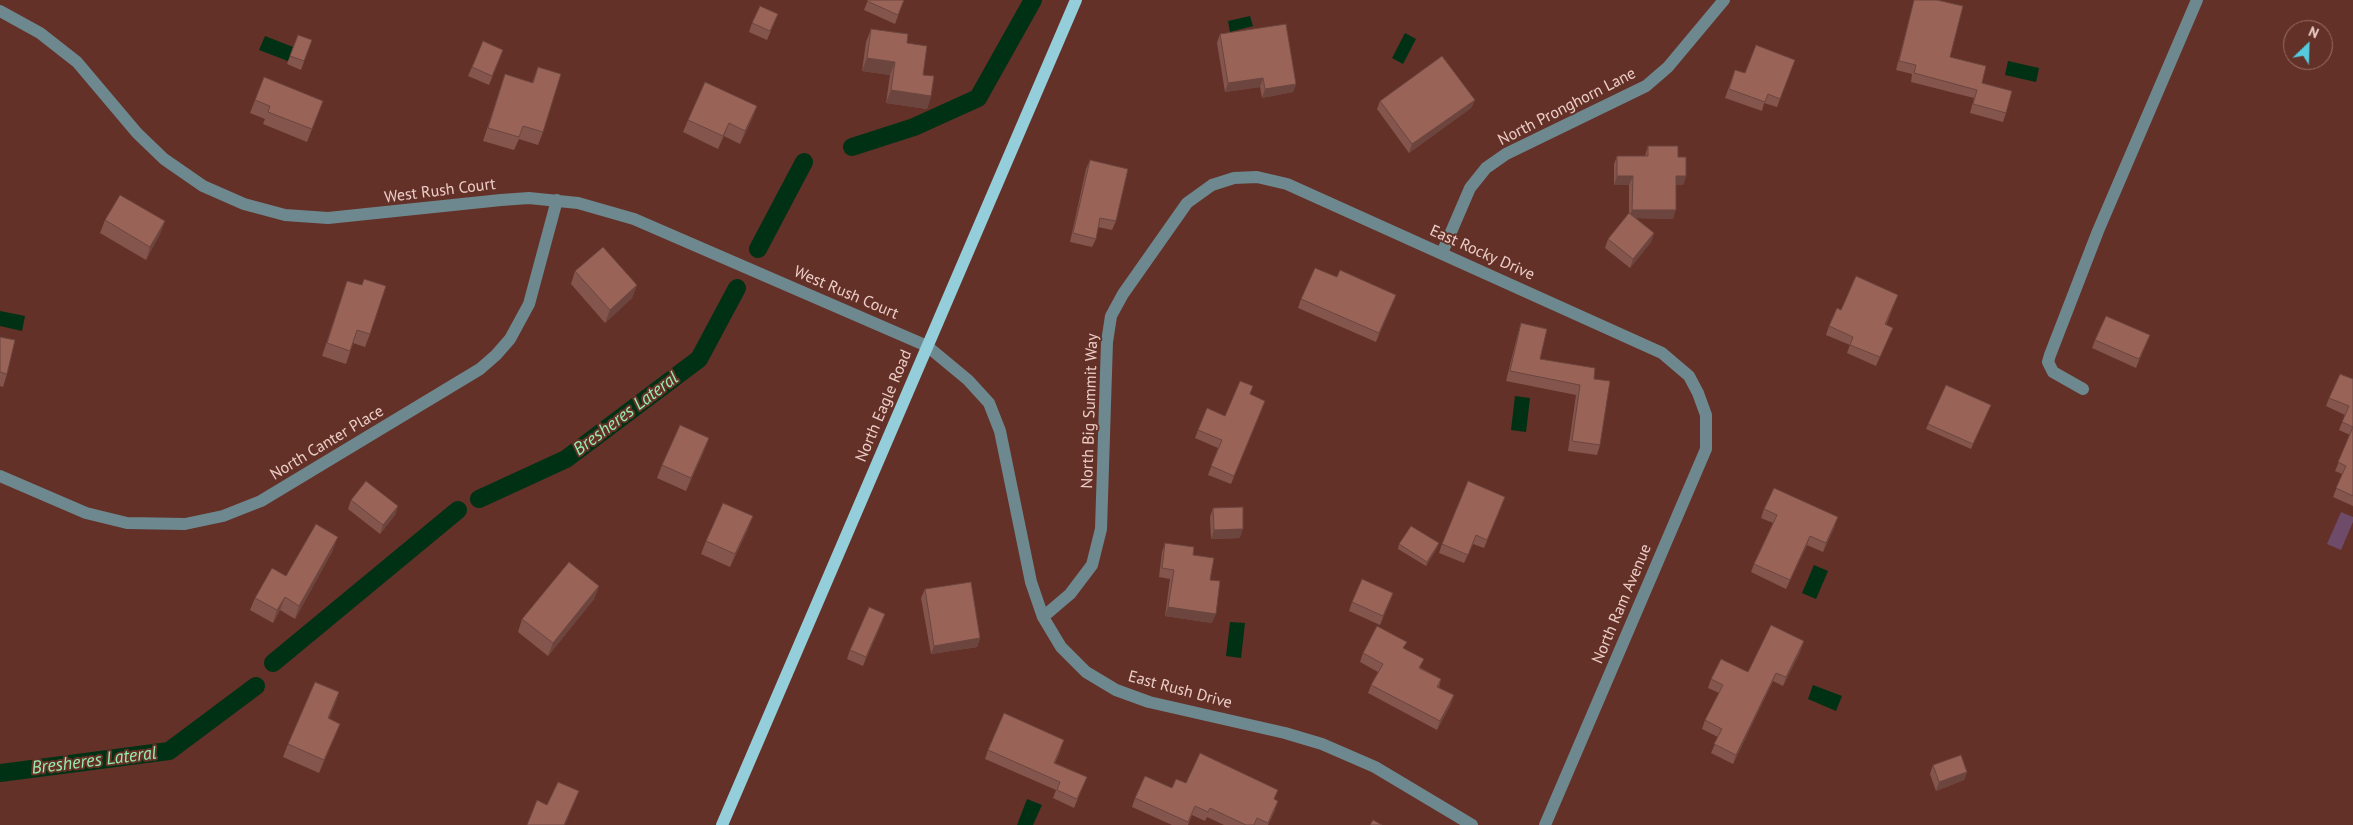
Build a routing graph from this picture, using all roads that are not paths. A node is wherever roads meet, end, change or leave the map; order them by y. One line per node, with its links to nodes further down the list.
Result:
1 (1076, 0): 8 (main road, North Eagle Road)
2 (1724, 0): 7 (street, North Pronghorn Lane)
3 (2197, 0): 9 (street)
4 (0, 11): 6 (street, West Rush Court)
5 (1234, 178): 7 (street, East Rocky Drive); 12 (street, North Big Summit Way)
6 (557, 200): 8 (street, West Rush Court); 11 (street, North Canter Place)
7 (1442, 253): 10 (street, East Rocky Drive)
8 (927, 346): 12 (street, East Rush Drive); 13 (main road, North Eagle Road)
9 (2083, 389)
10 (1698, 393): 15 (street, North Ram Avenue)
11 (0, 476)
12 (1043, 617): 14 (street, East Rush Drive)
13 (722, 825)
14 (1472, 825)
15 (1545, 825)

